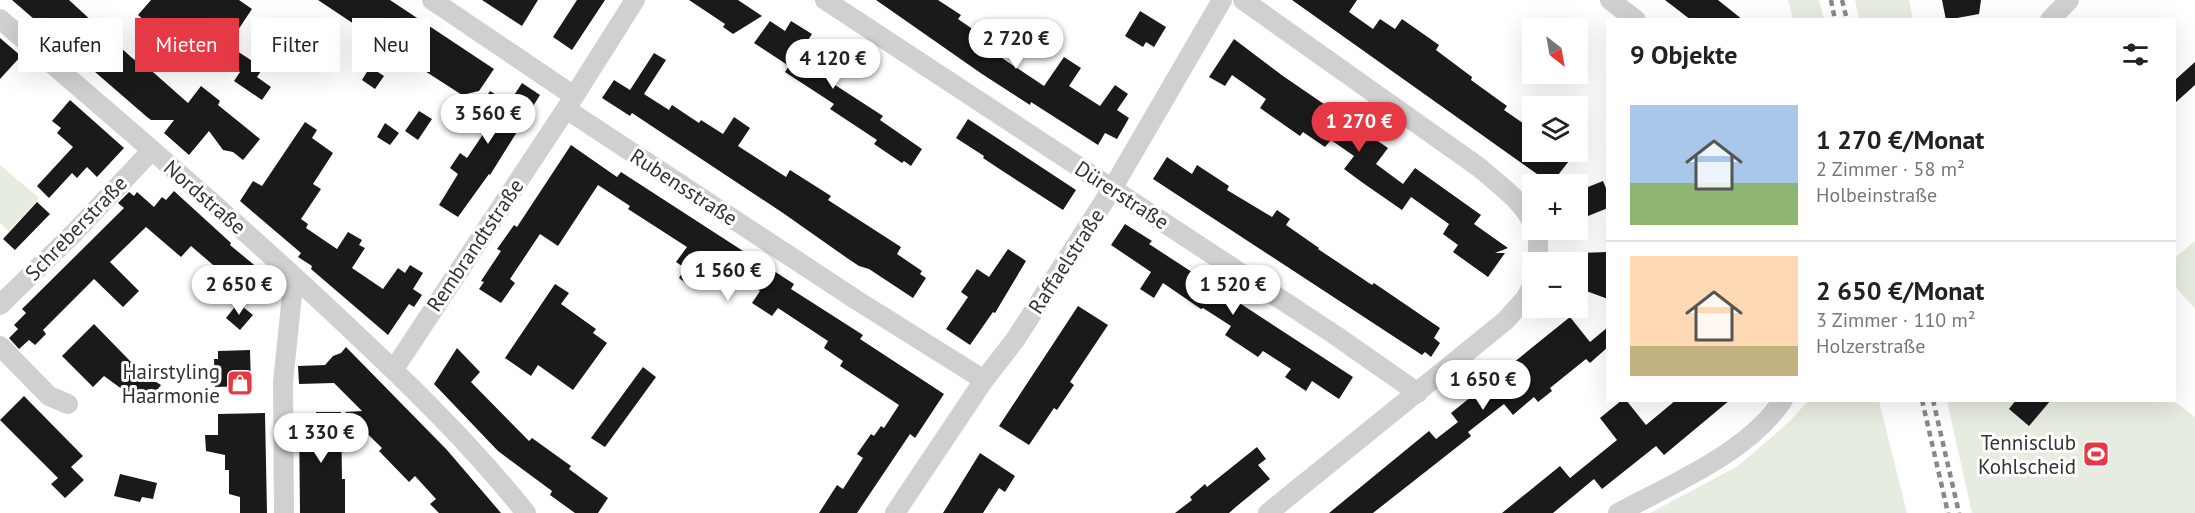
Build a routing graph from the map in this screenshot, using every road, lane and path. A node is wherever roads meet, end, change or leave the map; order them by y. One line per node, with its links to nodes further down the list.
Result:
1 (432, 0): 11 (street, Rubensstraße)
2 (635, 0): 11 (street, Rembrandtstraße)
3 (825, 0): 13 (street, Dürerstraße)
4 (1221, 0): 13 (street, Raffaelstraße)
5 (1243, 0): 14 (street)
6 (1610, 0): 8 (street)
7 (2069, 0): 9 (street)
8 (1633, 18)
9 (2052, 18)
10 (0, 19): 12 (street, Nordstraße)
11 (570, 103): 19 (street, Rembrandtstraße); 20 (street, Rubensstraße)
12 (152, 150): 15 (street, Nordstraße); 17 (street, Schreberstraße)
13 (1112, 189): 20 (street, Raffaelstraße); 21 (street, Dürerstraße)
14 (1522, 207)
15 (294, 276): 19 (street, Nordstraße); 24 (street)
16 (1522, 304): 21 (street)
17 (0, 305)
18 (0, 346): 23 (street)
19 (394, 369): 25 (street, Nordstraße)
20 (984, 380): 26 (street, Raffaelstraße)
21 (1418, 393): 27 (street)
22 (1782, 402): 28 (street)
23 (68, 404)
24 (284, 513)
25 (526, 513)
26 (895, 513)
27 (1268, 513)
28 (1618, 513)

